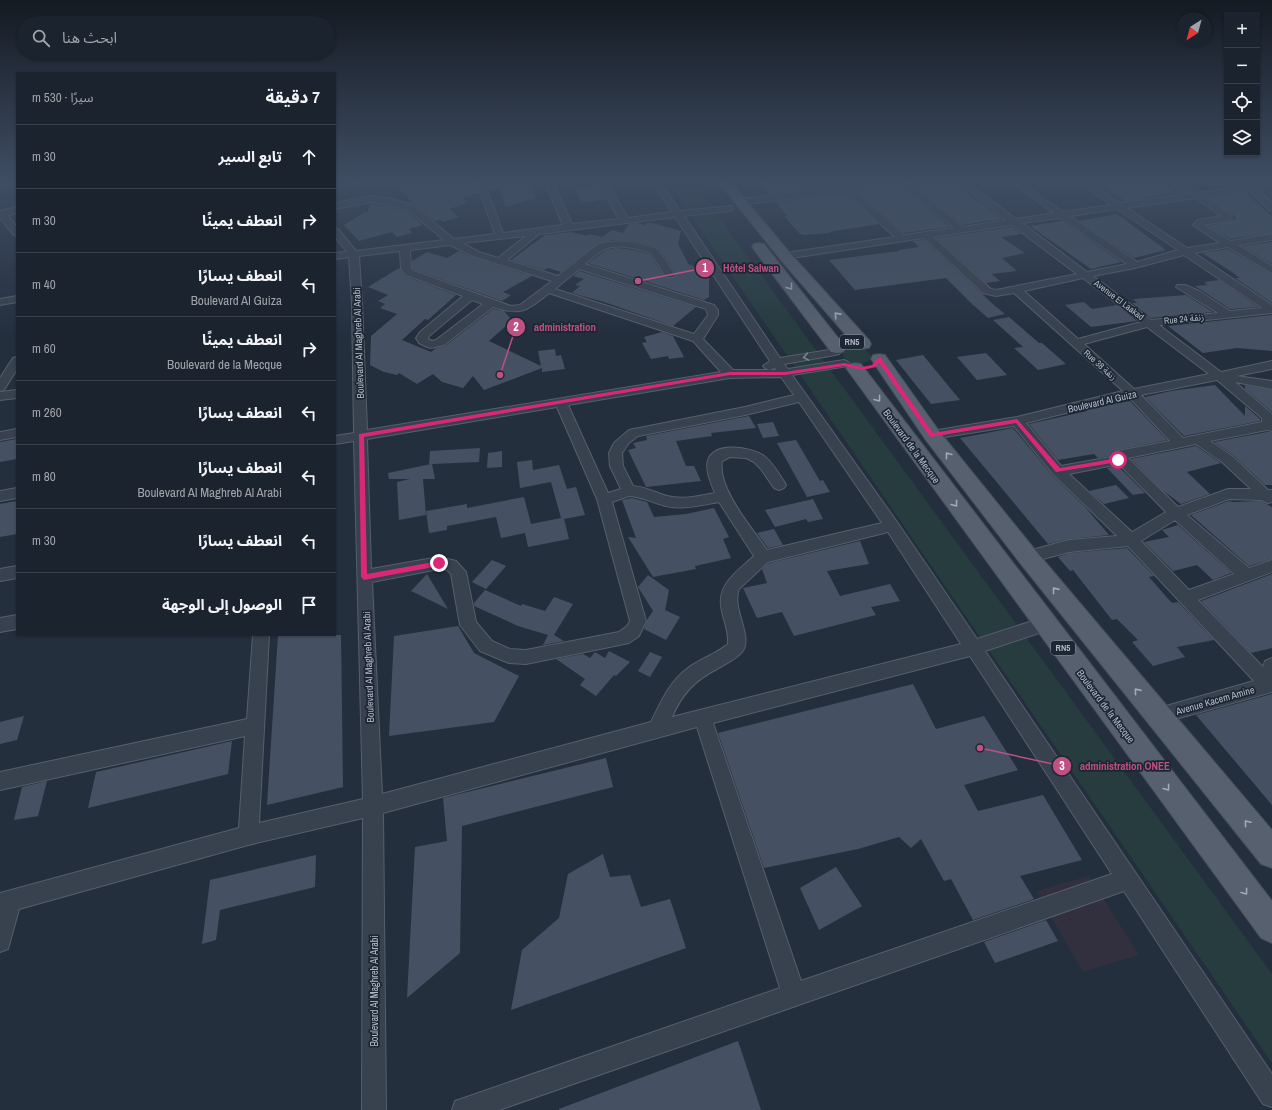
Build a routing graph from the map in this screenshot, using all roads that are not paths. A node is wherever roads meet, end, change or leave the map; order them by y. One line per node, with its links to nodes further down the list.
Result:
1 (439, 231): 19 (street)
2 (498, 231): 14 (street)
3 (546, 231): 13 (street)
4 (688, 231): 49 (street)
5 (760, 231): 25 (main road, RN5)
6 (893, 231): 18 (street)
7 (957, 231): 15 (street)
8 (1027, 231): 31 (street, Avenue El Laakad)
9 (1085, 231): 28 (street)
10 (1156, 231): 22 (street)
11 (1207, 231): 20 (street)
12 (336, 232): 23 (street)
13 (536, 232): 14 (street); 26 (street)
14 (500, 236): 19 (street)
15 (926, 236): 18 (street); 35 (street)
16 (1272, 236): 20 (street)
17 (752, 238): 46 (main road, Boulevard de la Mecque / RN5, one-way to 46)
18 (902, 239): 25 (street)
19 (452, 242): 21 (street); 26 (street)
20 (1229, 244): 22 (street); 29 (street)
21 (405, 248): 23 (street); 36 (street)
22 (1187, 251): 28 (street); 40 (street)
23 (354, 254): 24 (street); 64 (street, Boulevard Al Maghreb Al Arabi)
24 (336, 256)
25 (785, 256): 45 (main road, RN5, one-way to 25)
26 (500, 261): 32 (street)
27 (577, 265): 30 (street); 32 (street); 43 (street)
28 (1135, 266): 31 (street)
29 (1272, 270)
30 (670, 275)
31 (1086, 275): 35 (street); 42 (street, Avenue El Laakad)
32 (560, 280): 34 (street)
33 (1180, 287): 41 (street)
34 (546, 289): 39 (street); 43 (street)
35 (1016, 290): 44 (street, Rue 38 زنقة)
36 (470, 296): 39 (street); 39 (street)
37 (16, 299): 38 (street)
38 (0, 302)
39 (491, 303)
40 (1272, 310): 41 (street, Rue 24 زنقة)
41 (1227, 314): 42 (street, Rue 24 زنقة)
42 (1150, 322): 44 (street, Rue 24 زنقة); 51 (street, Avenue El Laakad)
43 (696, 339): 50 (street)
44 (1076, 343): 54 (street, Rue 38 زنقة)
45 (871, 352): 46 (main road, RN5); 46 (main road); 62 (main road, RN5)
46 (843, 358): 49 (street); 89 (main road, Boulevard de la Mecque / RN5, one-way to 89)
47 (16, 362): 53 (street)
48 (1272, 365): 51 (street, Boulevard Al Guiza)
49 (781, 367): 50 (street); 57 (street)
50 (730, 374): 58 (street)
51 (1221, 377): 52 (street); 54 (street, Boulevard Al Guiza); 60 (street, Avenue El Laakad)
52 (1272, 385)
53 (0, 387)
54 (1132, 393): 59 (street, Boulevard Al Guiza); 67 (street, Rue 38 زنقة)
55 (16, 394): 56 (street)
56 (0, 396)
57 (802, 397): 71 (street); 78 (street)
58 (561, 402): 64 (street); 76 (street)
59 (1017, 421): 62 (street, Boulevard Al Guiza); 69 (street)
60 (1270, 422): 66 (street)
61 (16, 433): 63 (street)
62 (932, 435): 81 (main road, RN5, one-way to 62)
63 (0, 436)
64 (361, 436): 65 (street); 86 (street, Boulevard Al Maghreb Al Arabi)
65 (336, 440)
66 (1199, 440): 67 (street); 75 (street)
67 (1180, 444): 68 (street)
68 (1118, 456): 69 (street); 77 (street)
69 (1058, 471): 79 (street)
70 (778, 485): 74 (street)
71 (628, 492): 74 (street); 76 (street)
72 (16, 493): 73 (street)
73 (0, 496)
74 (723, 496): 80 (street)
75 (1270, 497): 77 (street)
76 (604, 499): 86 (street)
77 (1176, 513): 79 (street); 85 (street)
78 (892, 526): 80 (street); 92 (street)
79 (1131, 540): 81 (street); 87 (street)
80 (763, 557): 97 (street)
81 (1028, 557): 94 (main road, RN5, one-way to 81)
82 (1272, 566): 85 (street)
83 (16, 572): 84 (street)
84 (0, 575)
85 (1246, 575): 87 (street)
86 (364, 577): 99 (street, Boulevard Al Maghreb Al Arabi)
87 (1186, 598): 93 (street)
88 (16, 622): 90 (street)
89 (1045, 624): 92 (street); 104 (main road, Boulevard de la Mecque / RN5, one-way to 104)
90 (0, 625)
91 (261, 636): 96 (street)
92 (972, 648): 95 (street); 102 (street)
93 (1270, 684): 94 (street, Avenue Kacem Amine)
94 (1158, 716): 101 (main road, RN5, one-way to 94)
95 (702, 719): 97 (street); 106 (street)
96 (254, 726): 98 (street); 100 (street)
97 (657, 730): 99 (street)
98 (0, 781)
99 (373, 806): 100 (street); 108 (street, Boulevard Al Maghreb Al Arabi)
100 (248, 835): 103 (street)
101 (1272, 853)
102 (1127, 879): 106 (street); 107 (street)
103 (5, 903): 105 (street)
104 (1272, 927)
105 (0, 941)
106 (794, 995): 109 (street)
107 (1272, 1095)
108 (374, 1110)
109 (464, 1110)

